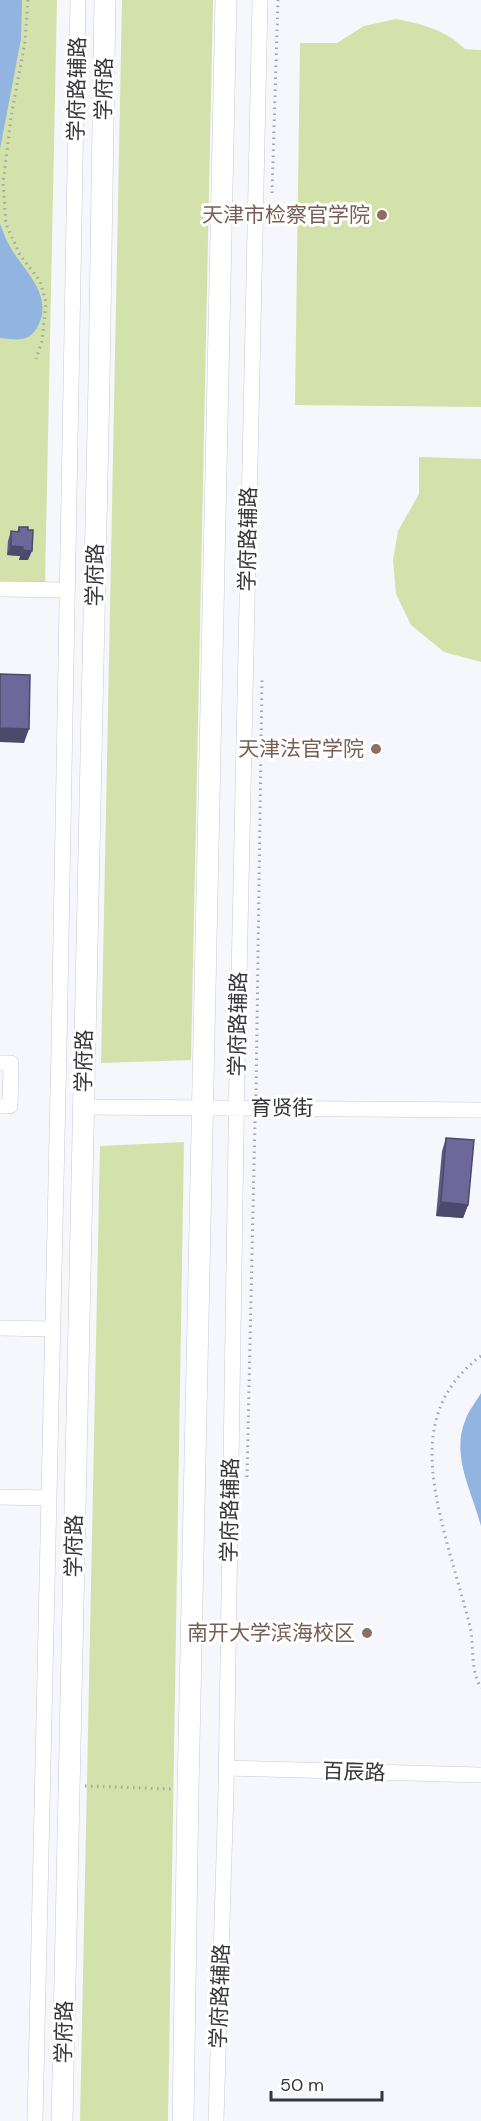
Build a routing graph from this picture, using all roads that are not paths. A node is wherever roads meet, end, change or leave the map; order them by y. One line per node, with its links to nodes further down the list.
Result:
1 (78, 0): 6 (street, 学府路辅路)
2 (105, 0): 9 (highway, 学府路)
3 (226, 0): 10 (highway)
4 (260, 0): 11 (street, 学府路辅路)
5 (0, 589): 6 (street)
6 (67, 590): 14 (street, 学府路辅路)
7 (0, 1063): 8 (street)
8 (0, 1106)
9 (83, 1107): 10 (street, 育贤街); 20 (highway, 学府路)
10 (202, 1108): 11 (street, 育贤街); 21 (highway)
11 (236, 1108): 12 (street, 育贤街); 17 (street, 学府路辅路)
12 (481, 1110)
13 (0, 1328): 14 (street)
14 (52, 1329): 16 (street, 学府路辅路)
15 (0, 1497): 16 (street)
16 (49, 1498): 19 (street, 学府路辅路)
17 (226, 1768): 18 (street, 百辰路); 22 (street, 学府路辅路)
18 (481, 1775)
19 (35, 2121)
20 (62, 2121)
21 (183, 2121)
22 (216, 2121)

